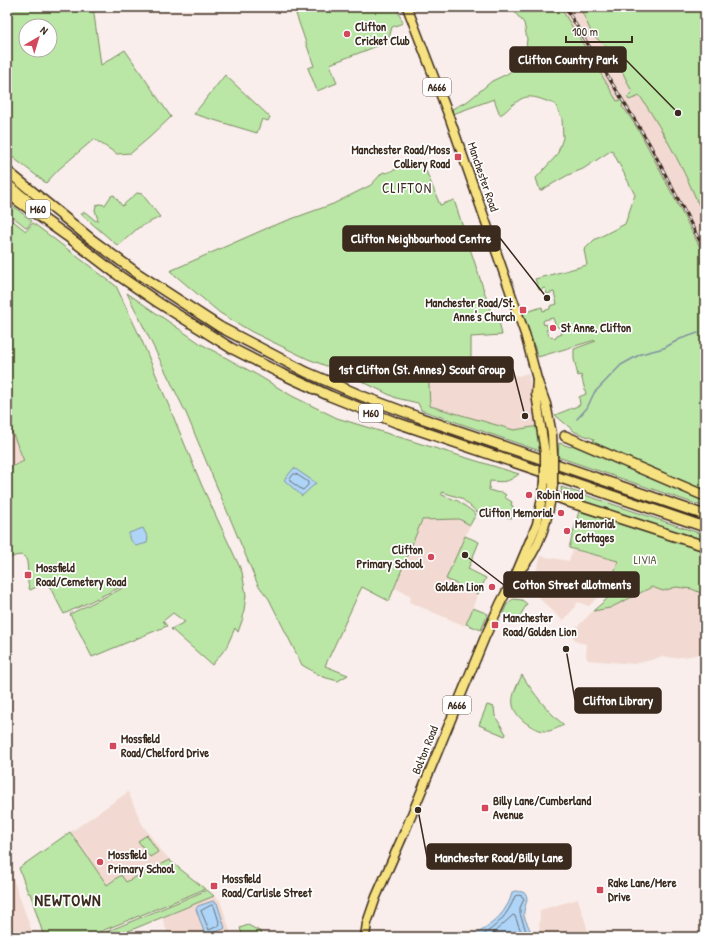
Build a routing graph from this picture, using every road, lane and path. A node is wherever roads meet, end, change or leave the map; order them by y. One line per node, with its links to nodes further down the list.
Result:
1 (407, 7): 8 (main road, Manchester Road / A666)
2 (7, 165): 6 (highway, M60)
3 (7, 171): 6 (highway, M60)
4 (7, 184): 7 (highway, M60)
5 (7, 193): 7 (highway, M60)
6 (38, 195): 18 (highway, M60)
7 (67, 236): 19 (highway, M60)
8 (537, 379): 9 (main road, Manchester Road / A666); 11 (main road, Manchester Road / A666)
9 (552, 434): 10 (main road); 11 (main road); 12 (main road, Manchester Road / A666)
10 (565, 436): 15 (highway)
11 (545, 444): 12 (main road, Manchester Road / A666)
12 (549, 454): 13 (main road, Manchester Road / A666, bridge)
13 (547, 485): 14 (main road, Bolton Road / A666); 21 (main road, Bolton Road / A666)
14 (552, 496): 16 (main road); 17 (main road, Bolton Road / A666)
15 (705, 496)
16 (569, 502): 17 (main road); 20 (highway)
17 (549, 510): 21 (main road, Bolton Road / A666)
18 (705, 515)
19 (705, 527)
20 (705, 546)
21 (516, 574): 22 (main road, Bolton Road / A666)
22 (365, 937)

